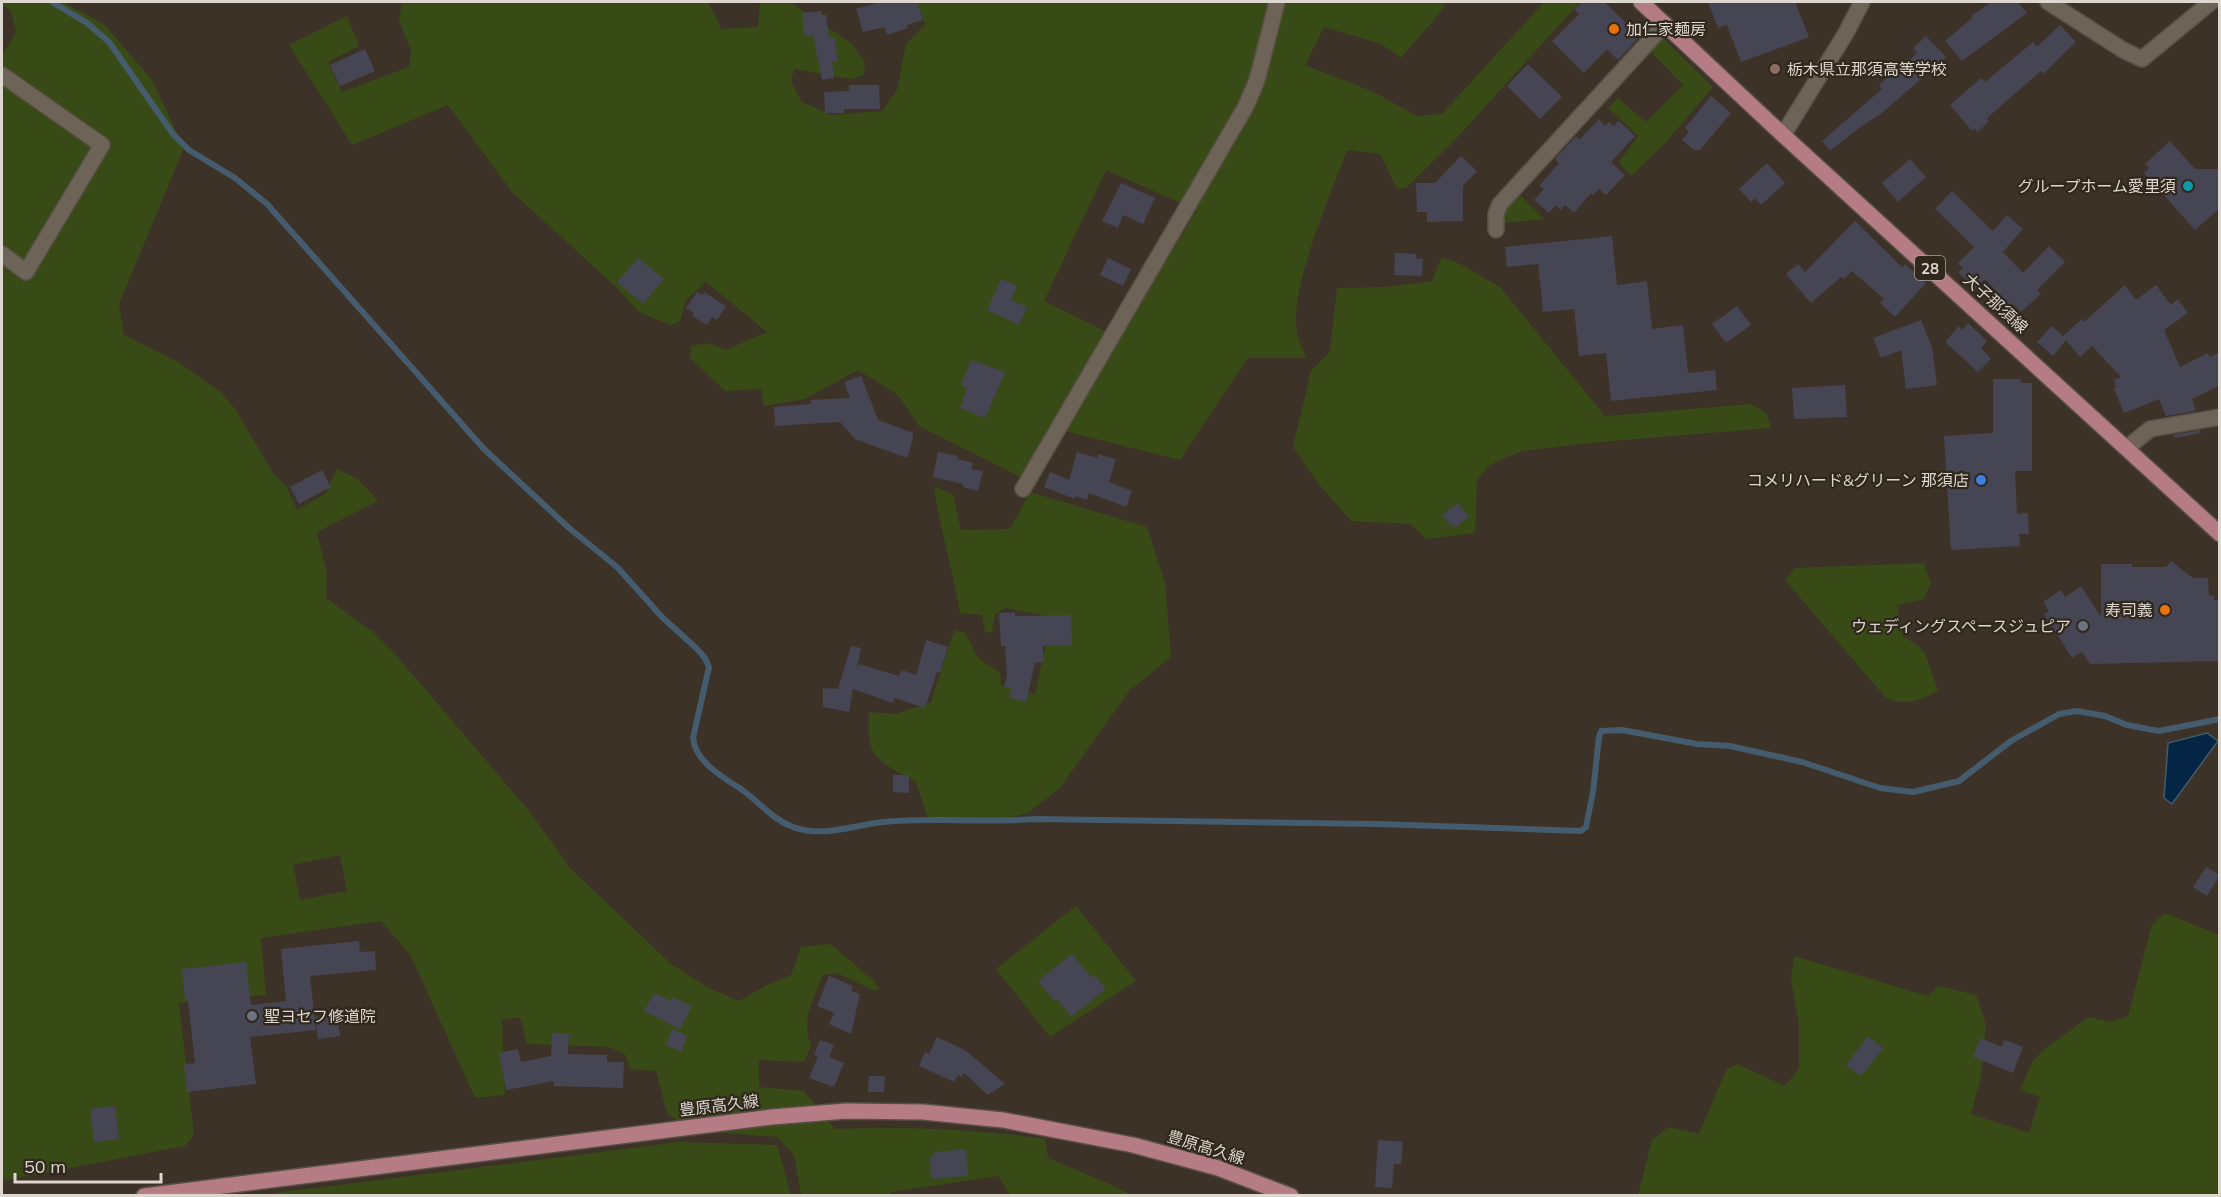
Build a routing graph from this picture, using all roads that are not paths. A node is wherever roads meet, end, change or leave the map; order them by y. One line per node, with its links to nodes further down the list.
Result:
1 (1277, 2): 13 (street)
2 (1641, 2): 6 (main road, 大子那須線 / 28)
3 (1862, 2): 8 (street)
4 (2048, 2): 5 (street)
5 (2211, 2)
6 (1665, 24): 8 (main road, 大子那須線 / 28); 9 (street)
7 (2, 76): 10 (street)
8 (1783, 135): 12 (main road, 大子那須線 / 28)
9 (1496, 230)
10 (2, 254)
11 (2220, 417): 12 (street)
12 (2127, 448): 14 (main road, 大子那須線 / 28)
13 (1023, 489)
14 (2220, 534)
15 (144, 1196): 16 (main road, 豊原高久線)
16 (1291, 1196)

